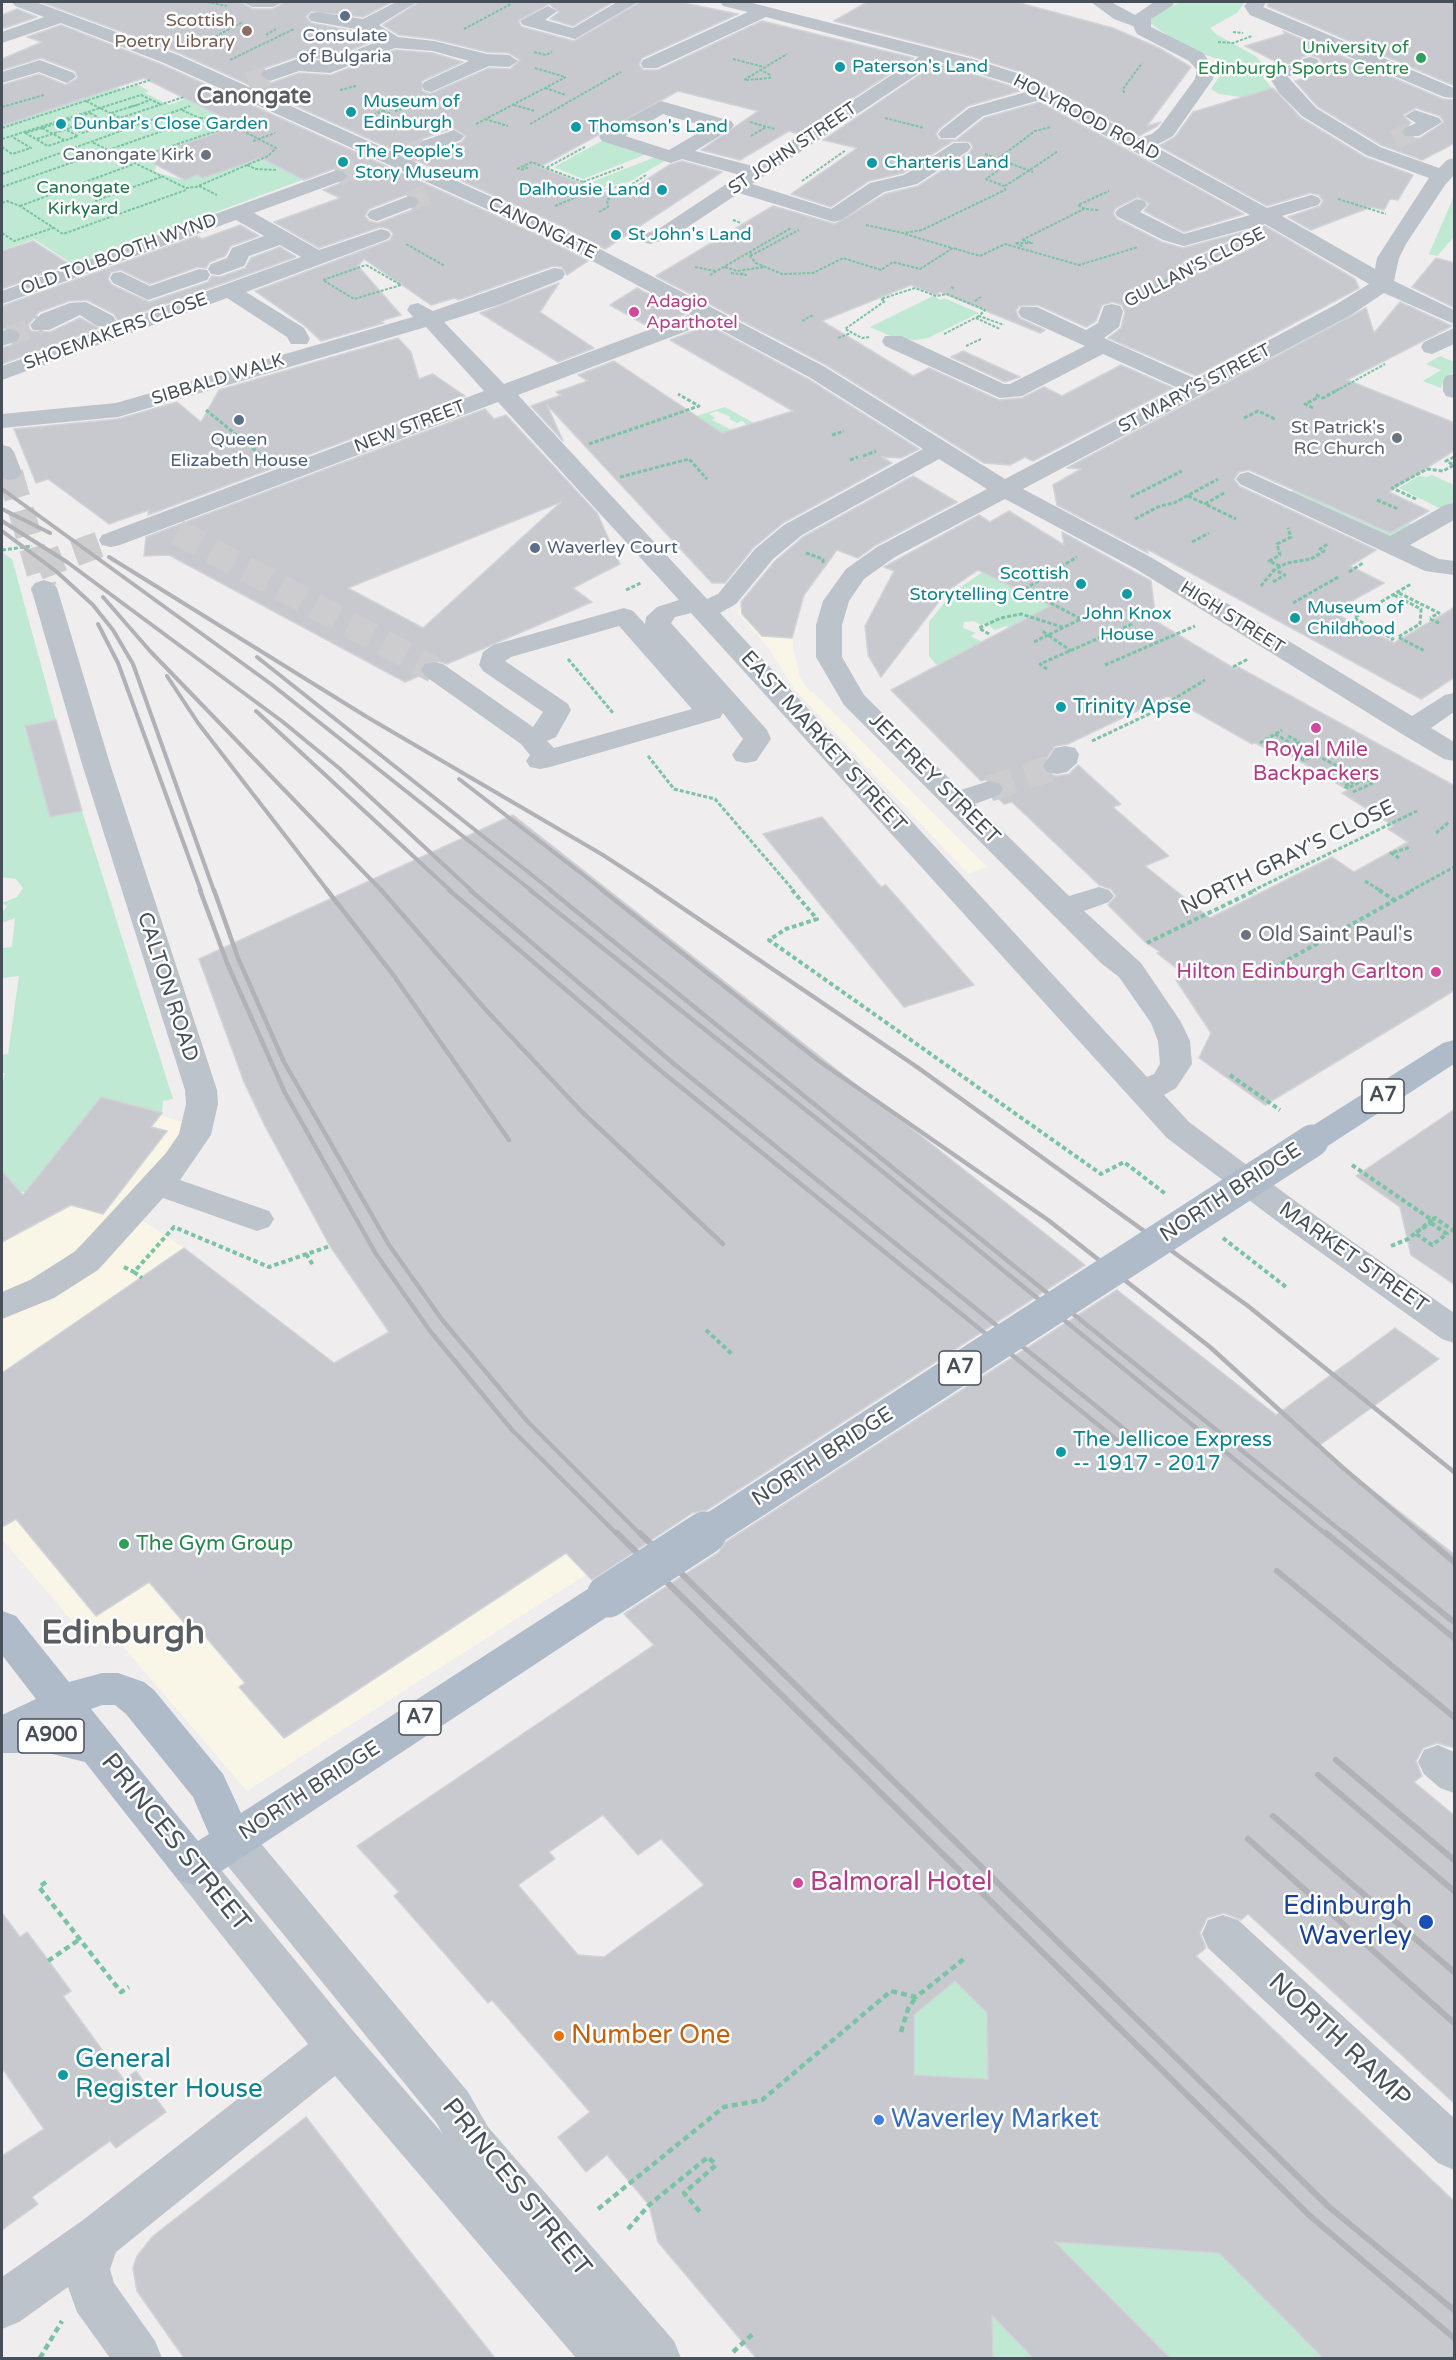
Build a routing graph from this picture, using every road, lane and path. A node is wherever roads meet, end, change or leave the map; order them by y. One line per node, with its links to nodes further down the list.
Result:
1 (21, 2): 15 (street, CANONGATE)
2 (207, 2): 9 (path)
3 (408, 2): 20 (street)
4 (629, 2): 14 (street)
5 (729, 2): 12 (street, HOLYROOD ROAD)
6 (1100, 2): 19 (street)
7 (1166, 2): 19 (street)
8 (1258, 2): 49 (street)
9 (221, 5)
10 (819, 5): 17 (street)
11 (548, 11): 14 (street)
12 (765, 11): 17 (street, HOLYROOD ROAD); 36 (street)
13 (490, 15): 14 (path)
14 (514, 16)
15 (62, 17): 23 (street); 30 (street, CANONGATE)
16 (317, 17): 20 (street); 27 (path)
17 (791, 17): 29 (street, HOLYROOD ROAD)
18 (244, 22): 30 (path)
19 (1141, 23): 104 (street)
20 (366, 25): 25 (street)
21 (272, 28): 22 (path)
22 (266, 34)
23 (2, 38)
24 (1242, 40): 26 (path)
25 (393, 42): 32 (street); 41 (street)
26 (1218, 42)
27 (252, 54)
28 (787, 54): 38 (path)
29 (934, 55): 47 (street, HOLYROOD ROAD); 69 (street, ST JOHN STREET)
30 (167, 57): 191 (street, CANONGATE)
31 (733, 59): 38 (path)
32 (486, 60): 33 (street); 45 (street)
33 (509, 61)
34 (1142, 63): 48 (path)
35 (1310, 63): 118 (street)
36 (650, 64)
37 (529, 66): 46 (path)
38 (765, 68): 39 (path)
39 (761, 70): 39 (path)
40 (621, 72): 83 (path)
41 (270, 75)
42 (67, 77): 43 (street)
43 (2, 78)
44 (150, 80): 53 (path)
45 (431, 86): 68 (path)
46 (544, 88): 50 (path); 58 (path)
47 (1043, 93): 101 (street); 104 (street, HOLYROOD ROAD)
48 (1124, 93)
49 (1451, 93)
50 (566, 94)
51 (49, 95): 64 (path)
52 (184, 97): 59 (path)
53 (86, 100): 57 (path); 65 (path)
54 (123, 100): 55 (path); 60 (path); 61 (path)
55 (151, 100): 59 (path); 62 (path)
56 (71, 101): 57 (path)
57 (75, 104): 88 (path)
58 (514, 104): 73 (path); 81 (path)
59 (160, 105): 71 (path)
60 (105, 106): 65 (path); 70 (path)
61 (130, 106): 62 (path); 70 (path)
62 (136, 106): 71 (path)
63 (190, 106): 66 (path)
64 (2, 107)
65 (100, 108): 74 (path); 75 (path)
66 (181, 109): 80 (path); 102 (path)
67 (402, 109): 72 (path)
68 (382, 110): 76 (path); 77 (path)
69 (852, 110): 101 (path); 119 (street, ST JOHN STREET)
70 (116, 111): 75 (path)
71 (142, 111): 75 (path)
72 (395, 111)
73 (535, 111)
74 (89, 112): 78 (path); 79 (path)
75 (111, 113)
76 (391, 114)
77 (373, 115)
78 (74, 117): 82 (path); 86 (path); 89 (path)
79 (100, 118): 82 (path); 90 (path)
80 (200, 118): 91 (path); 106 (path)
81 (485, 119): 84 (path); 96 (path)
82 (86, 123): 89 (path); 90 (path)
83 (530, 124)
84 (507, 126)
85 (766, 126): 97 (path)
86 (40, 127): 92 (path); 94 (path); 95 (path); 99 (path)
87 (1050, 127): 128 (path)
88 (2, 128)
89 (72, 128): 90 (path); 92 (path)
90 (96, 128)
91 (226, 128): 110 (path); 112 (path)
92 (66, 129): 94 (path); 100 (path)
93 (2, 134): 95 (path)
94 (52, 134): 99 (path); 100 (path)
95 (9, 136): 98 (path); 105 (path)
96 (454, 136): 103 (street)
97 (751, 136)
98 (2, 139)
99 (36, 139): 100 (path)
100 (63, 140)
101 (954, 140): 145 (street)
102 (92, 141): 106 (path); 120 (path)
103 (430, 145)
104 (1138, 145): 146 (street, HOLYROOD ROAD)
105 (2, 147)
106 (108, 150): 110 (path); 129 (path)
107 (846, 150): 134 (path)
108 (1058, 151): 128 (path, bridge)
109 (680, 152): 109 (street); 119 (street); 125 (path)
110 (130, 160): 111 (path)
111 (135, 163): 122 (path); 140 (path)
112 (247, 165): 116 (path); 126 (path)
113 (523, 166): 114 (path); 115 (path); 117 (path)
114 (546, 168)
115 (517, 169)
116 (279, 170)
117 (521, 170)
118 (1448, 170): 156 (street)
119 (757, 173): 127 (street, ST JOHN STREET)
120 (2, 174)
121 (337, 176): 143 (street, OLD TOLBOOTH WYND)
122 (161, 177): 130 (path); 135 (path)
123 (573, 178): 124 (path)
124 (583, 182)
125 (631, 185): 132 (path); 144 (path)
126 (198, 186): 130 (path); 131 (path)
127 (736, 186): 134 (street); 155 (street, ST JOHN STREET)
128 (1005, 186): 151 (path)
129 (2, 187)
130 (189, 188): 149 (path)
131 (217, 195)
132 (580, 196)
133 (1335, 198): 141 (path)
134 (777, 199): 145 (street)
135 (95, 201)
136 (1311, 201): 146 (street)
137 (409, 202): 182 (street, SHOEMAKERS CLOSE)
138 (2, 203): 140 (path)
139 (1137, 205): 146 (street)
140 (20, 206): 149 (path)
141 (1362, 208)
142 (1085, 209): 159 (path)
143 (237, 212): 153 (street, OLD TOLBOOTH WYND); 166 (street, OLD TOLBOOTH WYND)
144 (599, 212)
145 (834, 216): 164 (path)
146 (1271, 219): 160 (street, HOLYROOD ROAD); 170 (street, GULLAN'S CLOSE)
147 (797, 224): 161 (path)
148 (862, 224): 151 (path)
149 (54, 228): 152 (path)
150 (2, 233): 152 (path)
151 (903, 233): 158 (path)
152 (6, 237): 154 (path)
153 (281, 237): 162 (street, OLD TOLBOOTH WYND); 166 (street)
154 (2, 238)
155 (650, 238)
156 (1396, 244): 160 (street); 176 (street)
157 (407, 245): 165 (path)
158 (953, 248): 159 (path); 169 (path)
159 (1021, 249): 163 (path)
160 (1326, 249): 176 (street, HOLYROOD ROAD)
161 (751, 251): 164 (path); 168 (path)
162 (310, 253)
163 (1121, 253)
164 (750, 256): 169 (path)
165 (445, 266)
166 (115, 267): 185 (street, OLD TOLBOOTH WYND)
167 (695, 267): 171 (path)
168 (724, 267): 171 (path); 172 (path)
169 (765, 267): 172 (path)
170 (1192, 267): 188 (path, GULLAN'S CLOSE)
171 (716, 272): 175 (path)
172 (737, 272): 173 (path)
173 (731, 273)
174 (554, 274): 190 (street, SIBBALD WALK)
175 (710, 275)
176 (1383, 284): 187 (street, ST MARY'S STREET); 197 (street, HOLYROOD ROAD)
177 (920, 286): 179 (path)
178 (951, 287): 181 (path)
179 (915, 288): 193 (path); 199 (path)
180 (388, 289): 180 (path); 183 (path)
181 (955, 289)
182 (230, 291): 203 (street, SHOEMAKERS CLOSE); 209 (street, SHOEMAKERS CLOSE)
183 (392, 291)
184 (981, 297): 186 (path)
185 (2, 298)
186 (975, 301)
187 (1353, 304): 197 (street); 211 (street, ST MARY'S STREET)
188 (1112, 311): 205 (street, GULLAN'S CLOSE)
189 (1029, 312): 193 (path); 205 (street)
190 (424, 314): 212 (street, SIBBALD WALK); 214 (street)
191 (708, 315): 214 (street, NEW STREET); 223 (street, CANONGATE)
192 (813, 315): 196 (path)
193 (979, 316): 194 (path)
194 (975, 318): 200 (path); 206 (path)
195 (105, 321): 198 (street)
196 (802, 321)
197 (1453, 323): 207 (street)
198 (41, 325)
199 (845, 329)
200 (1000, 329)
201 (852, 333): 202 (path)
202 (838, 338)
203 (299, 339)
204 (893, 341): 206 (street)
205 (1094, 342): 206 (street, GULLAN'S CLOSE); 211 (street)
206 (923, 345)
207 (1432, 347)
208 (1385, 364): 216 (path)
209 (2, 373)
210 (1455, 381): 213 (street)
211 (1197, 388): 233 (street, ST MARY'S STREET)
212 (183, 391): 219 (street, SIBBALD WALK); 229 (path)
213 (1455, 391)
214 (501, 393): 229 (street, NEW STREET); 232 (street, EAST MARKET STREET)
215 (678, 394): 222 (path)
216 (1313, 408)
217 (1244, 418): 218 (path)
218 (1275, 419)
219 (2, 421)
220 (844, 431): 221 (path)
221 (832, 435)
222 (584, 446)
223 (939, 450): 233 (street, CANONGATE); 268 (street)
224 (858, 457): 226 (path)
225 (1455, 457): 227 (path)
226 (850, 460)
227 (1454, 465): 237 (path)
228 (1182, 471): 236 (path)
229 (285, 474): 246 (street, NEW STREET)
230 (1237, 477): 234 (path); 251 (street)
231 (707, 479): 232 (path)
232 (588, 485): 261 (street, EAST MARKET STREET)
233 (1005, 490): 247 (street, HIGH STREET); 307 (street, JEFFREY STREET)
234 (1187, 496): 239 (path); 242 (path)
235 (1218, 496): 239 (path)
236 (1131, 497)
237 (1416, 499)
238 (1377, 500): 240 (path)
239 (1205, 504): 243 (path)
240 (1397, 509)
241 (1455, 510): 251 (street)
242 (1135, 519)
243 (1237, 519)
244 (1209, 533): 248 (path)
245 (1291, 537): 257 (path)
246 (111, 540)
247 (1103, 542): 271 (street, HIGH STREET); 274 (path)
248 (1192, 542)
249 (1328, 544): 254 (path)
250 (32, 546): 252 (path)
251 (1392, 546): 258 (street)
252 (2, 550)
253 (802, 552): 256 (path)
254 (1311, 559): 255 (path); 257 (path)
255 (1318, 561)
256 (823, 565)
257 (1280, 566): 259 (path)
258 (1444, 567): 265 (street)
259 (1274, 570): 262 (path); 263 (path)
260 (1340, 576): 267 (path)
261 (672, 577): 266 (path); 268 (street, EAST MARKET STREET)
262 (1273, 582)
263 (1261, 586)
264 (44, 588): 325 (street, CALTON ROAD)
265 (1399, 589): 273 (path); 278 (path); 285 (path)
266 (622, 592)
267 (1293, 603)
268 (700, 607): 303 (street); 322 (street, EAST MARKET STREET)
269 (1164, 611): 270 (path)
270 (1154, 612)
271 (1225, 615): 283 (path); 292 (street, HIGH STREET)
272 (1131, 624): 275 (path)
273 (1441, 624)
274 (1063, 628): 279 (path); 280 (path)
275 (1123, 628)
276 (1041, 630): 280 (path)
277 (1114, 631): 284 (path)
278 (1374, 633)
279 (989, 634)
280 (1048, 635): 282 (path); 284 (path)
281 (549, 637): 295 (path); 295 (street); 301 (street)
282 (1034, 642)
283 (1136, 650): 286 (path); 287 (path)
284 (1071, 651): 288 (path)
285 (1425, 651)
286 (1125, 653)
287 (1105, 665)
288 (1047, 669)
289 (434, 670): 301 (street)
290 (1205, 680): 304 (path)
291 (1455, 701): 292 (street)
292 (1412, 728): 302 (street, HIGH STREET)
293 (1282, 730): 294 (path)
294 (1275, 734): 298 (path); 299 (path)
295 (631, 735): 301 (street); 326 (path)
296 (1288, 736): 299 (path)
297 (1323, 741): 300 (path)
298 (1260, 742)
299 (1294, 745): 300 (path)
300 (1310, 746): 306 (path)
301 (539, 753)
302 (1455, 753)
303 (746, 755)
304 (1070, 755)
305 (989, 789): 307 (street)
306 (1353, 792)
307 (957, 802): 317 (street, JEFFREY STREET)
308 (1417, 811): 318 (path, NORTH GRAY'S CLOSE)
309 (1449, 822): 310 (path)
310 (1436, 833)
311 (1411, 847): 312 (path)
312 (1399, 858)
313 (1455, 867): 316 (path)
314 (1365, 881): 316 (path)
315 (1100, 896): 317 (street)
316 (1394, 900): 319 (path)
317 (1064, 908): 322 (street, JEFFREY STREET)
318 (1172, 932)
319 (1268, 970)
320 (1455, 1050): 347 (main road, NORTH BRIDGE / A7, bridge)
321 (1230, 1075): 323 (path)
322 (1143, 1092): 340 (street, MARKET STREET)
323 (1280, 1110)
324 (1352, 1165): 328 (path)
325 (158, 1184): 327 (street); 339 (street, CALTON ROAD)
326 (1169, 1197)
327 (257, 1219)
328 (1432, 1220): 330 (path); 332 (path)
329 (174, 1227): 334 (path)
330 (1455, 1231)
331 (1214, 1232): 338 (path)
332 (1414, 1234): 332 (path)
333 (306, 1254): 335 (path)
334 (145, 1260)
335 (313, 1265)
336 (134, 1272): 337 (path)
337 (142, 1278)
338 (1286, 1287)
339 (2, 1306)
340 (1455, 1329)
341 (706, 1330): 342 (path)
342 (734, 1355)
343 (2, 1627): 344 (main road)
344 (62, 1702): 345 (main road, A900); 346 (main road, PRINCES STREET); 347 (main road, PRINCES STREET)
345 (2, 1736): 346 (main road, A900)
346 (99, 1748): 348 (main road, PRINCES STREET)
347 (233, 1841): 348 (main road, NORTH BRIDGE / A7); 368 (street, PRINCES STREET)
348 (193, 1867): 357 (street, PRINCES STREET)
349 (46, 1882): 351 (path)
350 (1223, 1934): 358 (street, NORTH RAMP)
351 (80, 1939): 353 (path); 354 (path)
352 (964, 1959): 355 (path)
353 (48, 1961)
354 (129, 1987)
355 (916, 1997): 356 (path); 359 (path)
356 (902, 2032)
357 (338, 2047): 362 (street); 367 (street, PRINCES STREET)
358 (1455, 2148)
359 (598, 2209)
360 (700, 2212): 361 (path)
361 (628, 2229)
362 (99, 2236): 363 (street); 366 (street)
363 (2, 2305)
364 (755, 2332): 365 (path)
365 (733, 2352)
366 (138, 2358)
367 (606, 2358)
368 (657, 2358)

